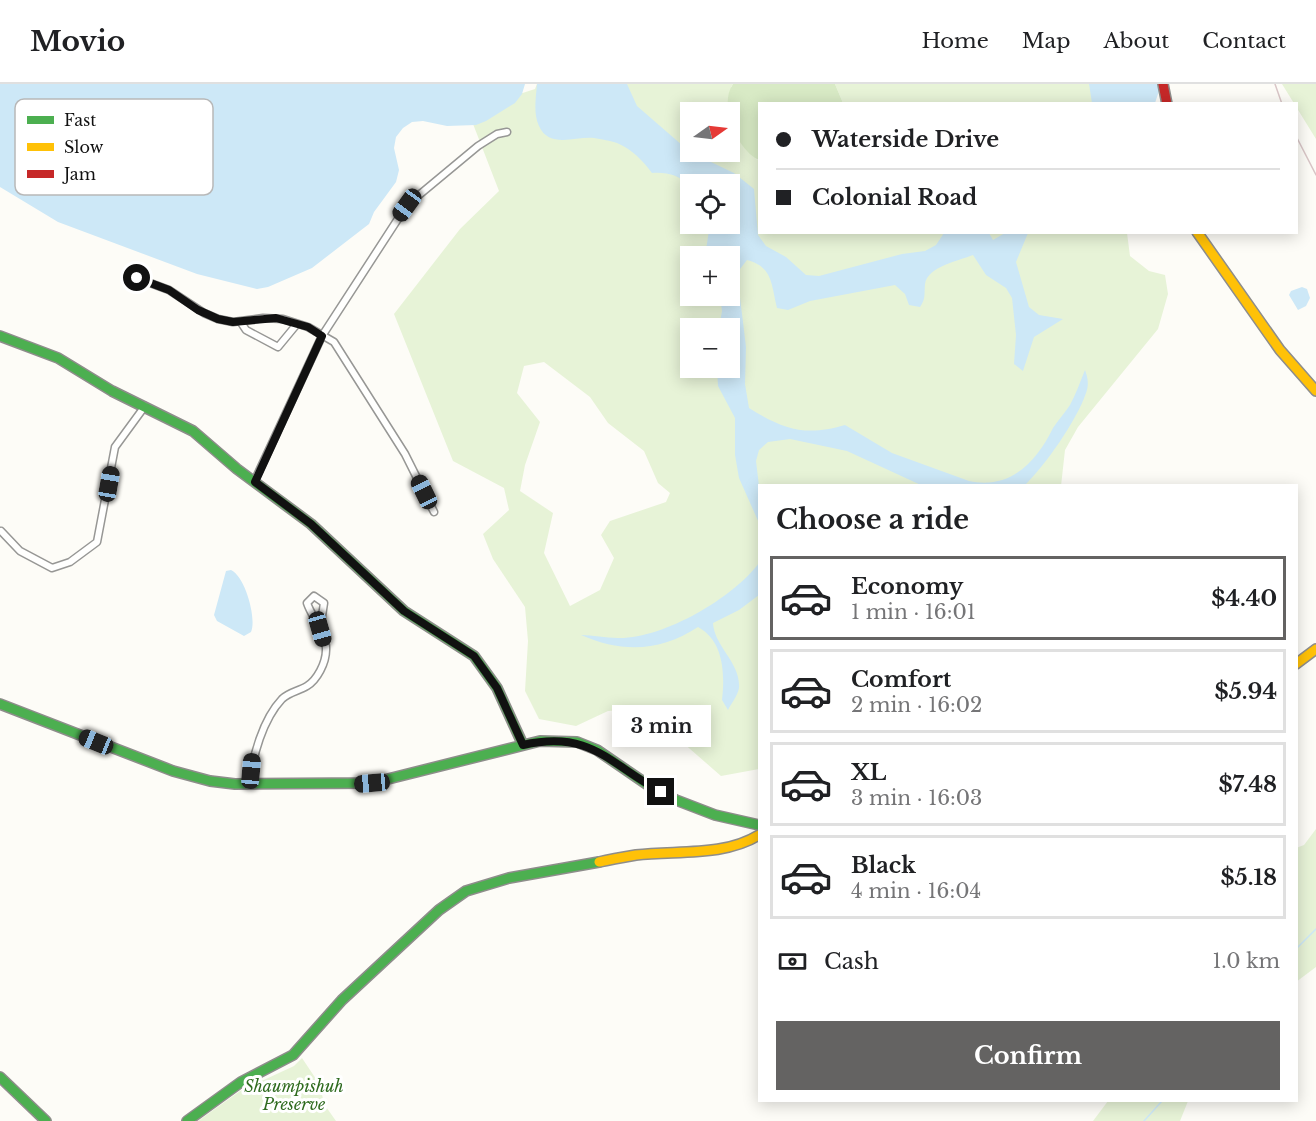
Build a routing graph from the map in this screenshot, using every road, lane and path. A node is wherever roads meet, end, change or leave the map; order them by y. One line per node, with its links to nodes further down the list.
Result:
1 (1163, 84): 2 (street)
2 (1167, 102)
3 (507, 132): 9 (street)
4 (1198, 234): 10 (street)
5 (134, 277): 6 (street)
6 (240, 321): 7 (street); 7 (street)
7 (297, 324): 9 (street)
8 (0, 336): 11 (street)
9 (322, 336): 12 (street); 13 (street)
10 (1316, 391)
11 (145, 406): 12 (street); 14 (street)
12 (255, 482): 19 (street)
13 (434, 512)
14 (2, 531)
15 (320, 629): 15 (street); 20 (street)
16 (1316, 649): 17 (street)
17 (1298, 662)
18 (0, 704): 20 (street)
19 (523, 745): 20 (street); 21 (street)
20 (250, 784)
21 (758, 825)
22 (758, 836): 25 (street)
23 (0, 1077): 24 (street)
24 (46, 1121)
25 (187, 1121)

